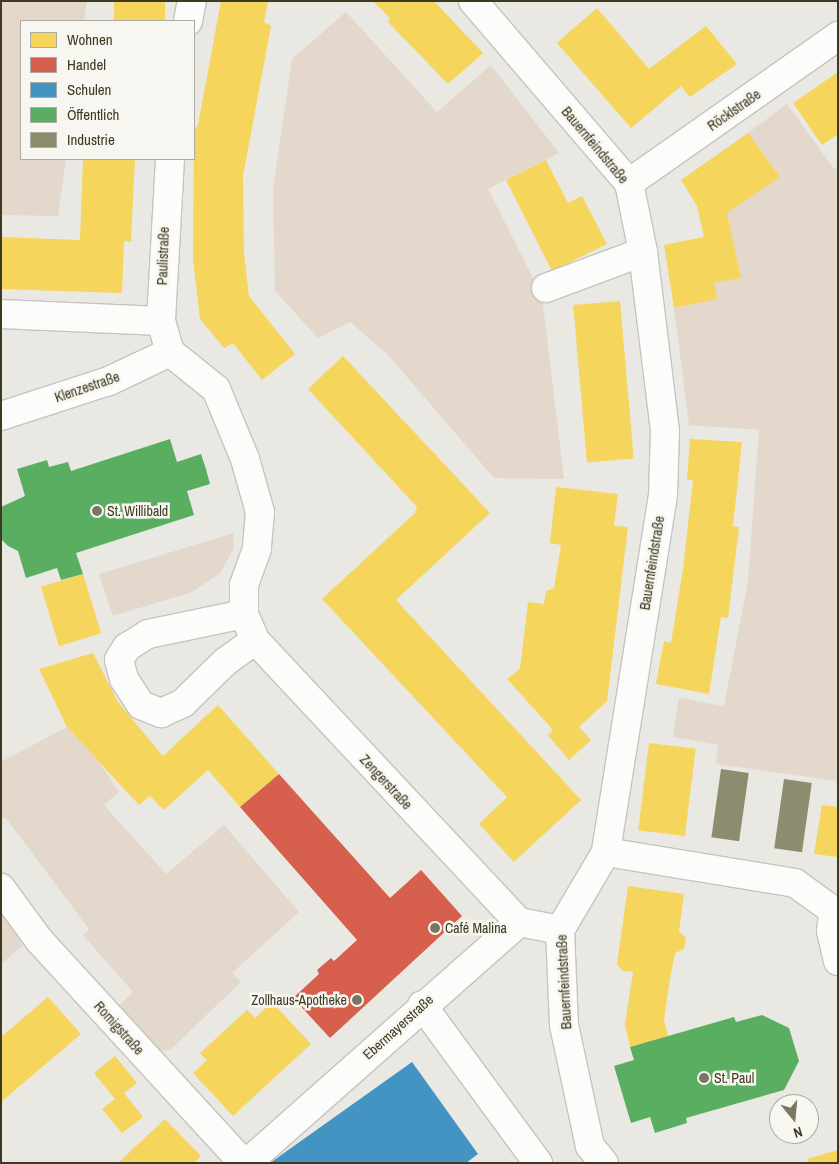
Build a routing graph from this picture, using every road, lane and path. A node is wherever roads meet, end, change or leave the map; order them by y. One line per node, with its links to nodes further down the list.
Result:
1 (192, 1): 3 (street)
2 (473, 1): 6 (street, Bauernfeindstraße)
3 (188, 20)
4 (838, 36): 6 (street, Röcklstraße)
5 (170, 160): 10 (street, Paulistraße)
6 (629, 183): 7 (street, Bauernfeindstraße)
7 (643, 252): 8 (street); 15 (street, Bauernfeindstraße)
8 (546, 288)
9 (1, 314): 10 (street)
10 (161, 321): 11 (street, Paulistraße)
11 (170, 352): 12 (street, Klenzestraße); 13 (street, Zengerstraße)
12 (1, 416)
13 (244, 614): 14 (street, Zengerstraße); 14 (street)
14 (255, 640): 18 (street, Zengerstraße)
15 (606, 852): 17 (street); 19 (street, Bauernfeindstraße)
16 (1, 888): 22 (street, Romigstraße)
17 (835, 914): 20 (street)
18 (519, 922): 19 (street); 21 (street, Ebermayerstraße)
19 (560, 930): 25 (street, Bauernfeindstraße)
20 (838, 961)
21 (422, 1005): 23 (street, Ebermayerstraße); 24 (street)
22 (243, 1163)
23 (247, 1163)
24 (538, 1163)
25 (604, 1163)

